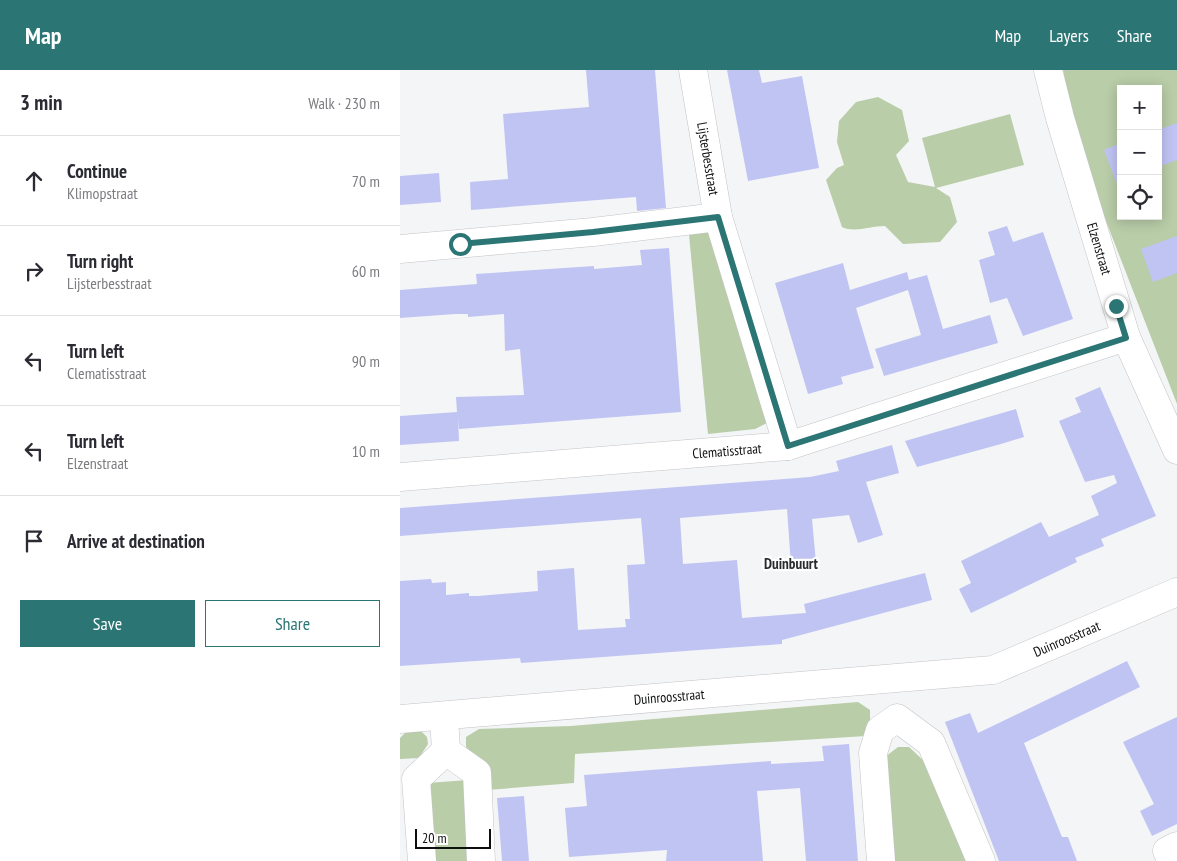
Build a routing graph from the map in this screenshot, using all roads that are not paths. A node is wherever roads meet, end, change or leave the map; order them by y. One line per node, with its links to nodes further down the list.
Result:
1 (693, 70): 3 (street, Lijsterbesstraat)
2 (1048, 70): 5 (street, Elzenstraat)
3 (718, 217): 4 (street); 6 (street, Lijsterbesstraat)
4 (400, 249)
5 (1126, 338): 6 (street, Clematisstraat); 7 (street, Elzenstraat)
6 (788, 446): 8 (street, Clematisstraat)
7 (1177, 450)
8 (400, 477)
9 (1177, 592): 10 (street, Duinroosstraat)
10 (894, 678): 11 (street, Duinroosstraat); 12 (street)
11 (444, 716): 13 (street, Duinroosstraat); 14 (street)
12 (897, 718): 18 (street); 19 (street)
13 (400, 719)
14 (446, 751): 16 (street); 17 (street)
15 (1177, 846): 20 (street)
16 (422, 861)
17 (481, 861)
18 (881, 861)
19 (981, 861)
20 (1172, 861)

